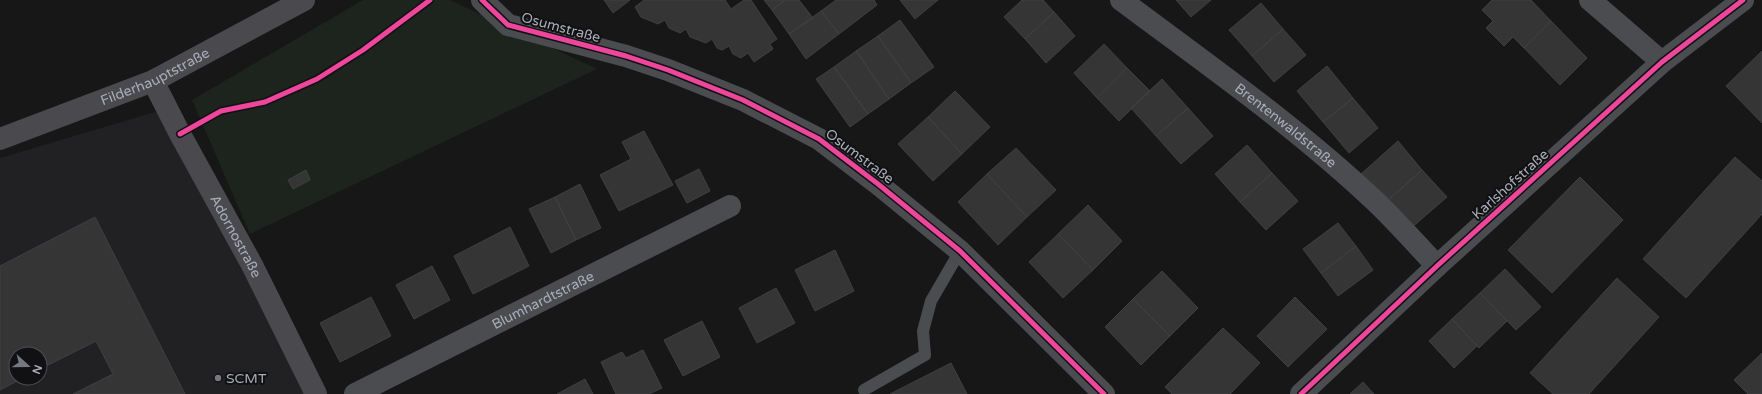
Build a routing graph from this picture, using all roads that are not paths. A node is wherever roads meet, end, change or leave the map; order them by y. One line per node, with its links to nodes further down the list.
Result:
1 (304, 0): 7 (street, Filderhauptstraße)
2 (482, 0): 10 (street, Osumstraße)
3 (1121, 0): 11 (street, Brentenwaldstraße)
4 (1590, 0): 6 (street)
5 (1743, 0): 6 (street, Karlshofstraße)
6 (1662, 62): 11 (street, Karlshofstraße)
7 (153, 81): 8 (street, Filderhauptstraße); 13 (street, Adornostraße)
8 (0, 139)
9 (730, 206): 14 (street, Blumhardtstraße)
10 (960, 251): 12 (lane); 15 (street, Osumstraße)
11 (1437, 266): 16 (street, Karlshofstraße)
12 (864, 390)
13 (316, 394)
14 (355, 394)
15 (1104, 394)
16 (1301, 394)

